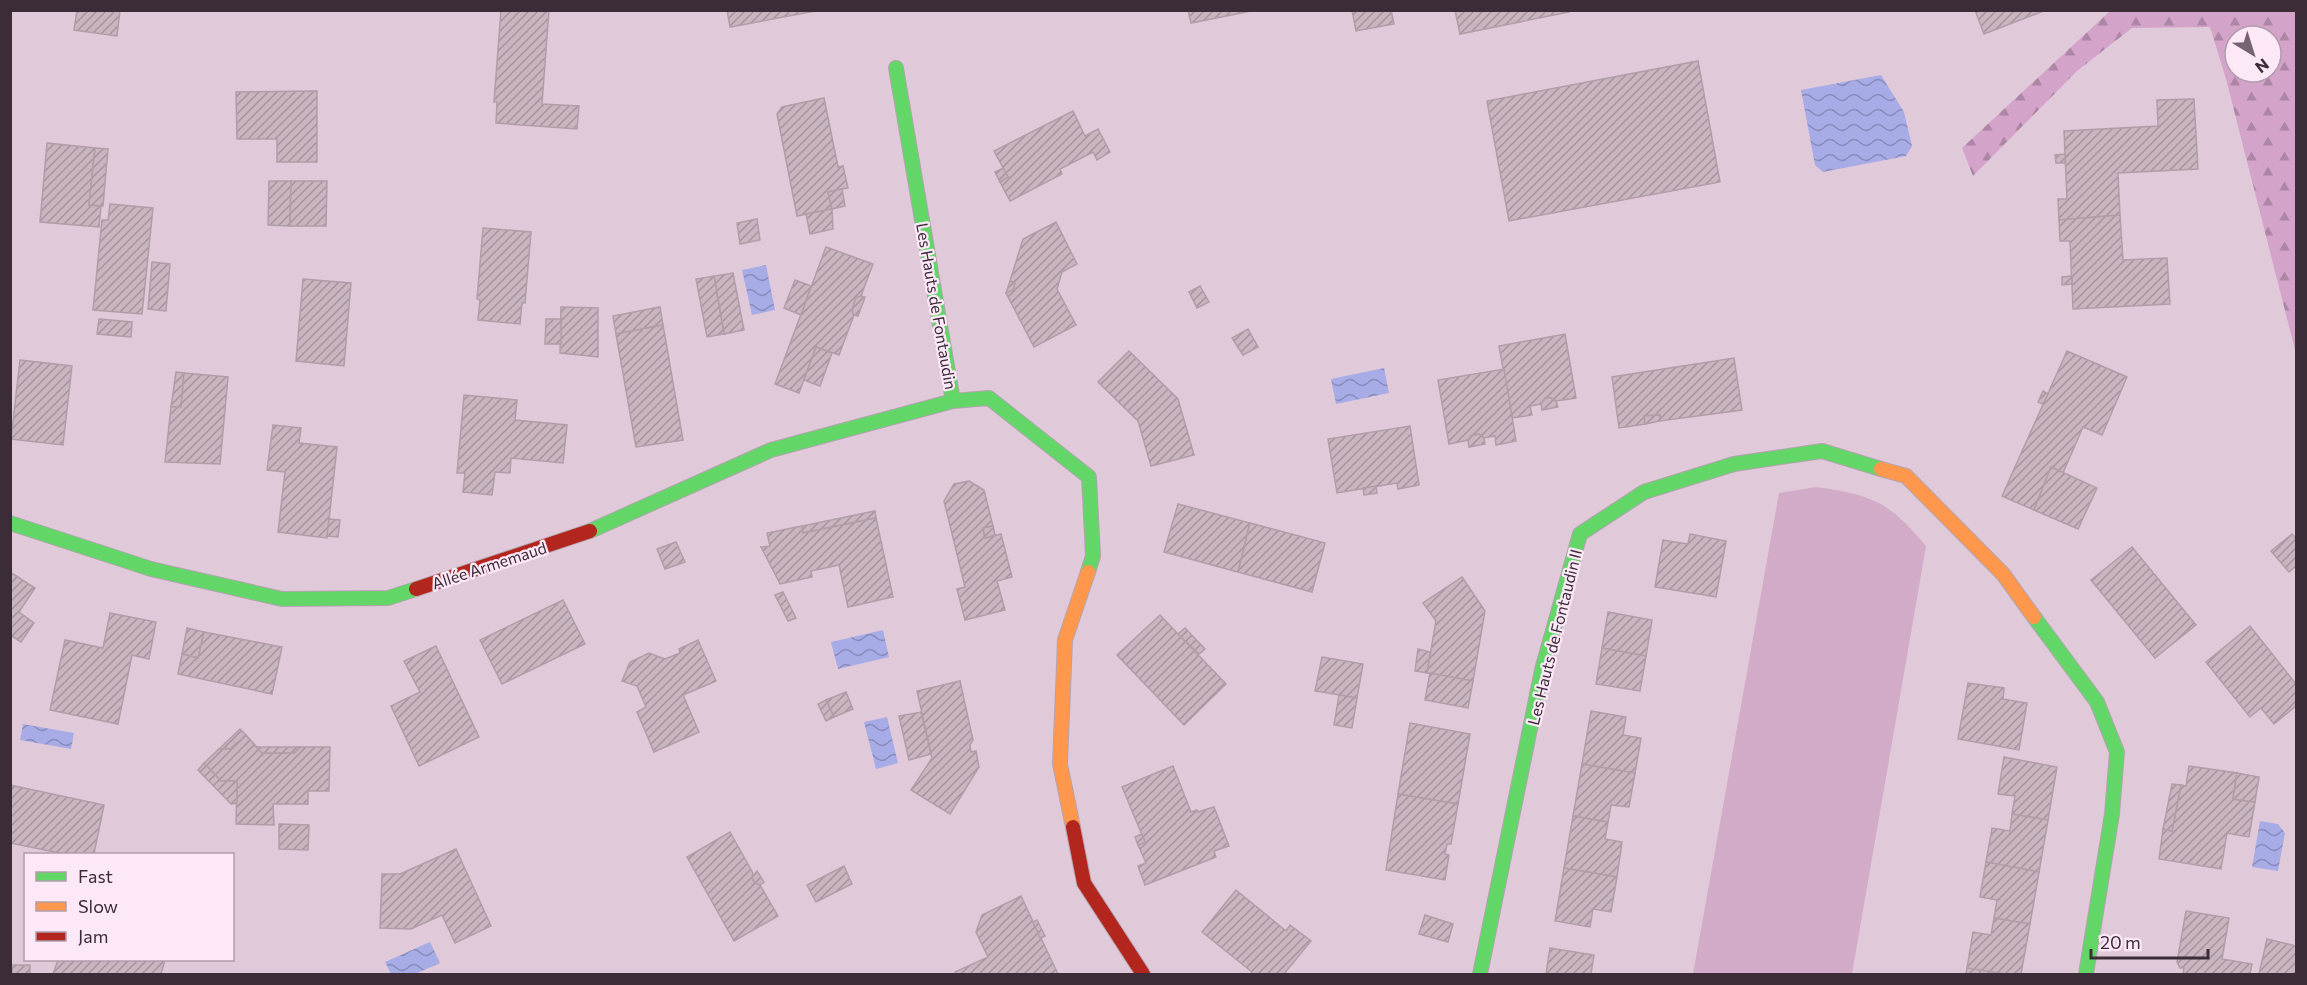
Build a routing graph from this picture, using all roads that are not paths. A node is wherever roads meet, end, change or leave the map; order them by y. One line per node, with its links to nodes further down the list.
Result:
1 (896, 68): 2 (street, Les Hauts de Fontaudin)
2 (953, 401): 3 (street, Allée Armemaud); 4 (street, Les Hauts de Fontaudin)
3 (10, 522)
4 (1143, 975)
5 (1480, 975): 6 (street, Les Hauts de Fontaudin II)
6 (2086, 975)

